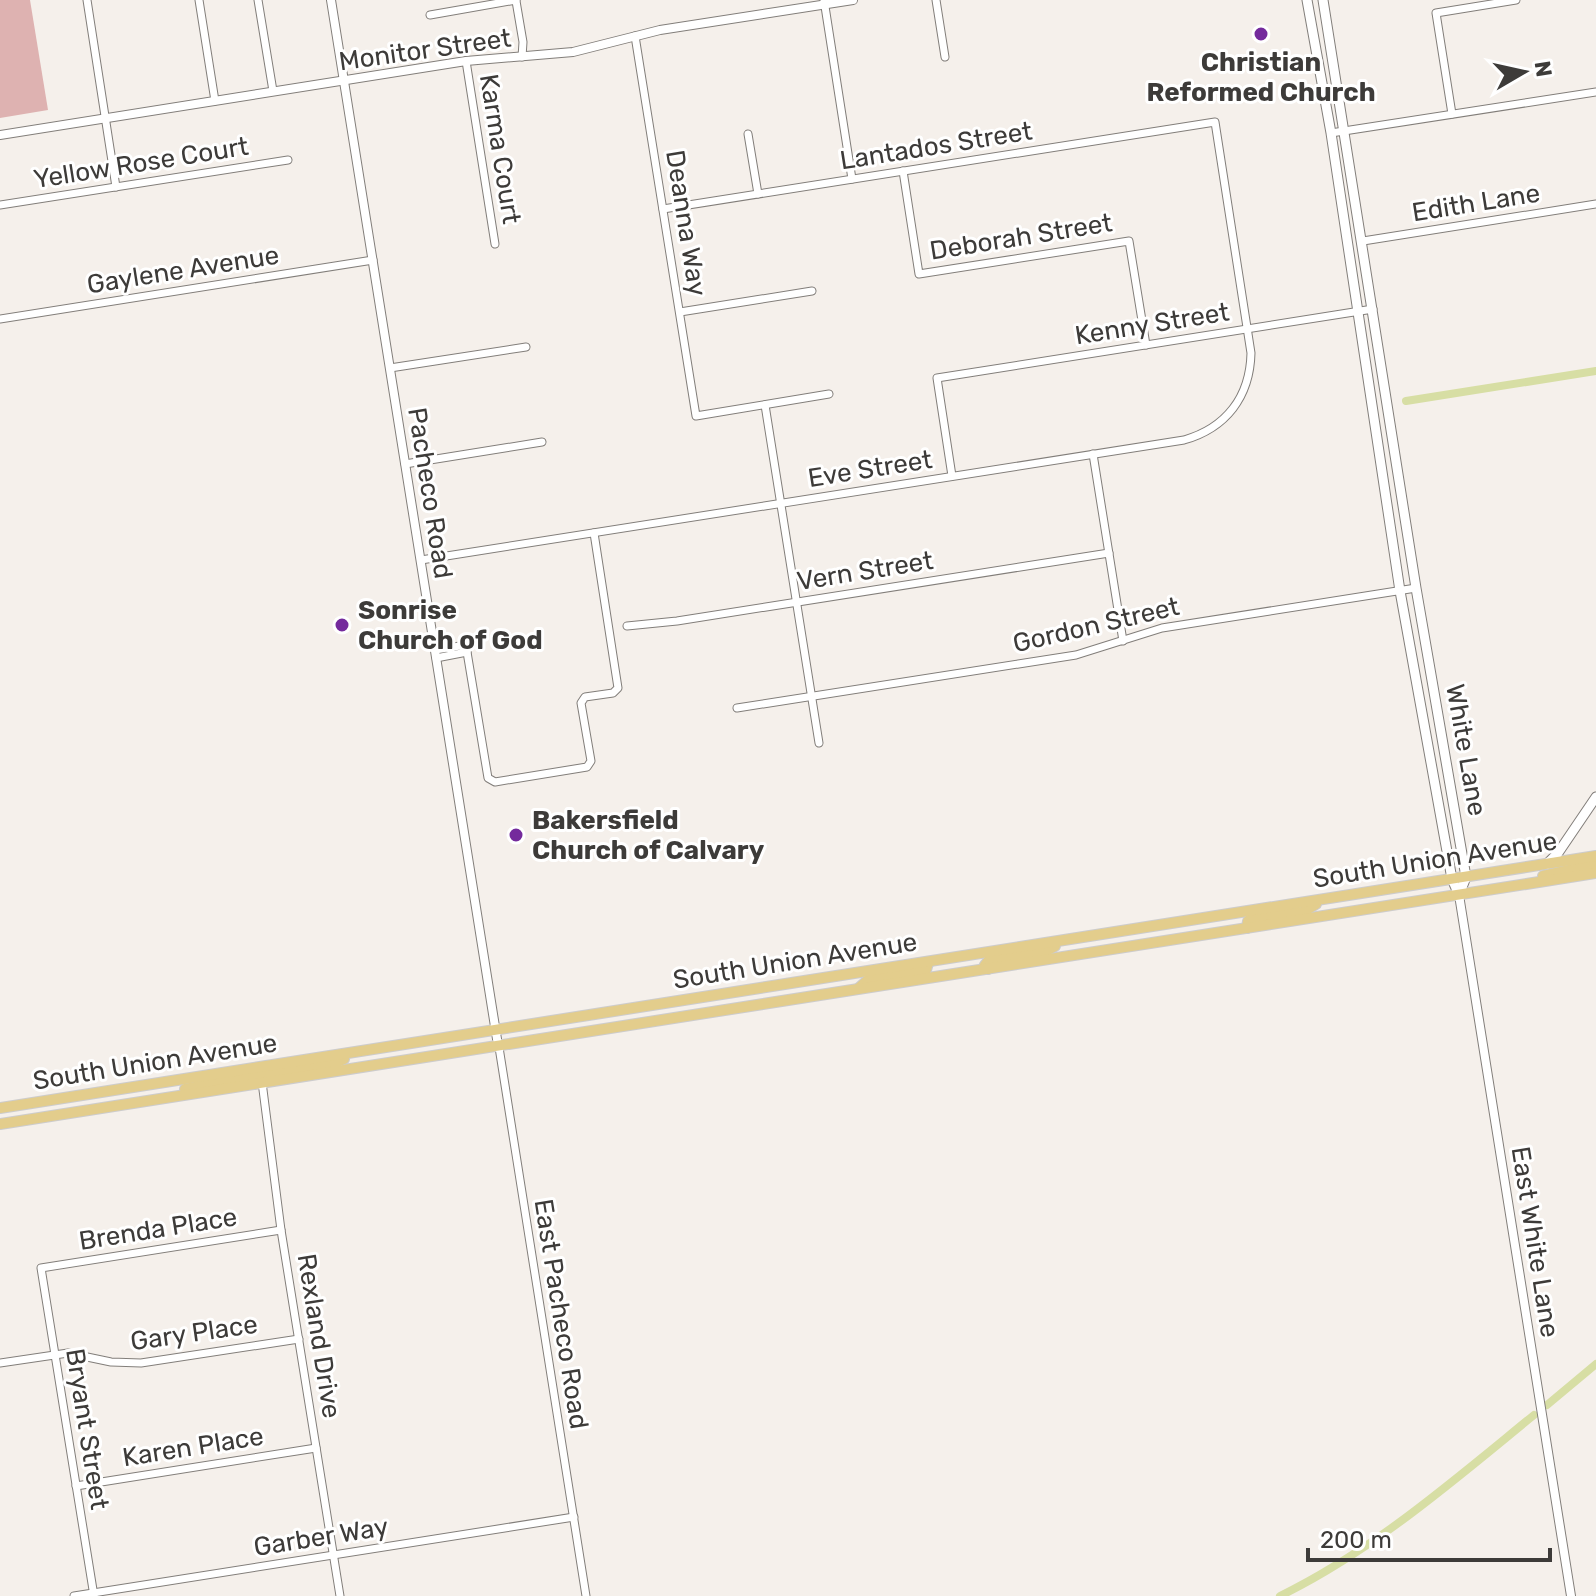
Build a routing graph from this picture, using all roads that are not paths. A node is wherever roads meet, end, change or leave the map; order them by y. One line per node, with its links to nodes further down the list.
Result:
1 (87, 0): 22 (street)
2 (199, 0): 20 (street)
3 (258, 0): 18 (street)
4 (331, 0): 17 (street, Pacheco Road)
5 (516, 0): 12 (street); 14 (street)
6 (853, 0): 11 (street, Monitor Street)
7 (936, 0): 15 (street)
8 (1307, 0): 25 (main road, White Lane)
9 (1323, 0): 24 (main road, White Lane)
10 (1516, 0): 21 (street)
11 (824, 2): 13 (street, Monitor Street); 30 (street)
12 (430, 15)
13 (635, 36): 14 (street, Monitor Street); 35 (street, Deanna Way)
14 (522, 57): 16 (street, Monitor Street)
15 (945, 57)
16 (466, 61): 17 (street, Monitor Street); 37 (street, Karma Court)
17 (344, 80): 18 (street, Monitor Street); 38 (street, Pacheco Road)
18 (273, 91): 20 (street, Monitor Street)
19 (1596, 92): 21 (street)
20 (215, 101): 22 (street, Monitor Street)
21 (1452, 114): 24 (street)
22 (106, 118): 27 (street, Monitor Street); 31 (street)
23 (1215, 122): 29 (street, Lantados Street); 44 (street, Eve Street)
24 (1346, 131): 25 (street); 36 (main road, White Lane)
25 (1331, 133): 42 (main road, White Lane)
26 (748, 134): 32 (street)
27 (0, 135)
28 (288, 160): 31 (street, Yellow Rose Court)
29 (903, 171): 30 (street, Lantados Street); 45 (street, Deborah Street)
30 (852, 179): 32 (street, Lantados Street)
31 (116, 187): 34 (street, Yellow Rose Court)
32 (758, 194): 35 (street, Lantados Street)
33 (1596, 204): 36 (street, Edith Lane)
34 (0, 205)
35 (663, 209): 41 (street, Deanna Way)
36 (1363, 241): 40 (main road, White Lane)
37 (495, 244)
38 (373, 260): 43 (street, Gaylene Avenue); 47 (street, Pacheco Road)
39 (812, 291): 41 (street)
40 (1373, 309): 42 (street, Kenny Street); 58 (main road, White Lane)
41 (680, 312): 49 (street, Deanna Way)
42 (1357, 312): 44 (street, Kenny Street); 59 (main road, White Lane)
43 (0, 319)
44 (1248, 329): 45 (street, Kenny Street); 51 (street, Eve Street)
45 (1146, 345): 53 (street, Kenny Street)
46 (526, 347): 47 (street)
47 (390, 368): 52 (street, Pacheco Road)
48 (829, 394): 49 (street)
49 (765, 405): 54 (street)
50 (542, 442): 52 (street)
51 (1093, 454): 53 (street, Eve Street); 56 (street)
52 (405, 464): 57 (street, Pacheco Road)
53 (952, 476): 54 (street, Eve Street)
54 (781, 503): 55 (street, Eve Street); 60 (street)
55 (594, 533): 57 (street, Eve Street); 63 (street)
56 (1109, 553): 60 (street, Vern Street); 62 (street)
57 (421, 560): 63 (street, Pacheco Road)
58 (1416, 588): 59 (street, Gordon Street); 72 (main road, White Lane)
59 (1400, 591): 62 (street, Gordon Street); 73 (main road, White Lane)
60 (797, 602): 61 (street, Vern Street); 64 (street)
61 (627, 626)
62 (1123, 641): 64 (street, Gordon Street)
63 (436, 654): 84 (street, Pacheco Road)
64 (812, 696): 65 (street, Gordon Street); 66 (street)
65 (737, 708)
66 (819, 743)
67 (1596, 797): 69 (main road)
68 (1596, 856): 69 (main road, South Union Avenue)
69 (1547, 864): 72 (main road, South Union Avenue)
70 (1596, 864): 74 (main road)
71 (1596, 873): 74 (main road, South Union Avenue)
72 (1466, 877): 73 (main road, South Union Avenue); 75 (main road)
73 (1452, 879): 75 (main road, White Lane); 76 (main road, South Union Avenue)
74 (1527, 884): 75 (main road, South Union Avenue)
75 (1459, 895): 78 (main road, South Union Avenue); 104 (street, East White Lane)
76 (1321, 901): 77 (main road, South Union Avenue); 78 (main road)
77 (1189, 922): 79 (main road, South Union Avenue); 80 (main road)
78 (1247, 928): 80 (main road, South Union Avenue)
79 (1060, 942): 81 (main road, South Union Avenue); 82 (main road)
80 (1116, 948): 82 (main road, South Union Avenue)
81 (928, 963): 83 (main road); 84 (main road, South Union Avenue)
82 (988, 969): 83 (main road, South Union Avenue)
83 (858, 989): 84 (main road, South Union Avenue)
84 (497, 1038): 85 (main road, South Union Avenue); 87 (main road, South Union Avenue); 98 (street, East Pacheco Road)
85 (356, 1053): 86 (main road, South Union Avenue); 87 (main road)
86 (264, 1067): 88 (main road); 89 (main road, South Union Avenue)
87 (262, 1082): 88 (main road, South Union Avenue); 91 (street, Rexland Drive)
88 (169, 1097): 90 (main road, South Union Avenue)
89 (0, 1108)
90 (0, 1124)
91 (281, 1230): 92 (street, Brenda Place); 93 (street, Rexland Drive)
92 (41, 1268): 94 (street, Bryant Street)
93 (299, 1339): 94 (street, Gary Place); 96 (street, Rexland Drive)
94 (55, 1354): 95 (street, Gary Place); 97 (street, Bryant Street)
95 (0, 1363)
96 (316, 1448): 97 (street, Karen Place); 99 (street, Rexland Drive)
97 (76, 1486): 100 (street, Bryant Street)
98 (574, 1517): 99 (street, Garber Way); 103 (street, East Pacheco Road)
99 (333, 1555): 100 (street, Garber Way); 102 (street, Rexland Drive)
100 (93, 1594): 101 (street, Garber Way)
101 (74, 1596)
102 (340, 1596)
103 (586, 1596)
104 (1571, 1596)

